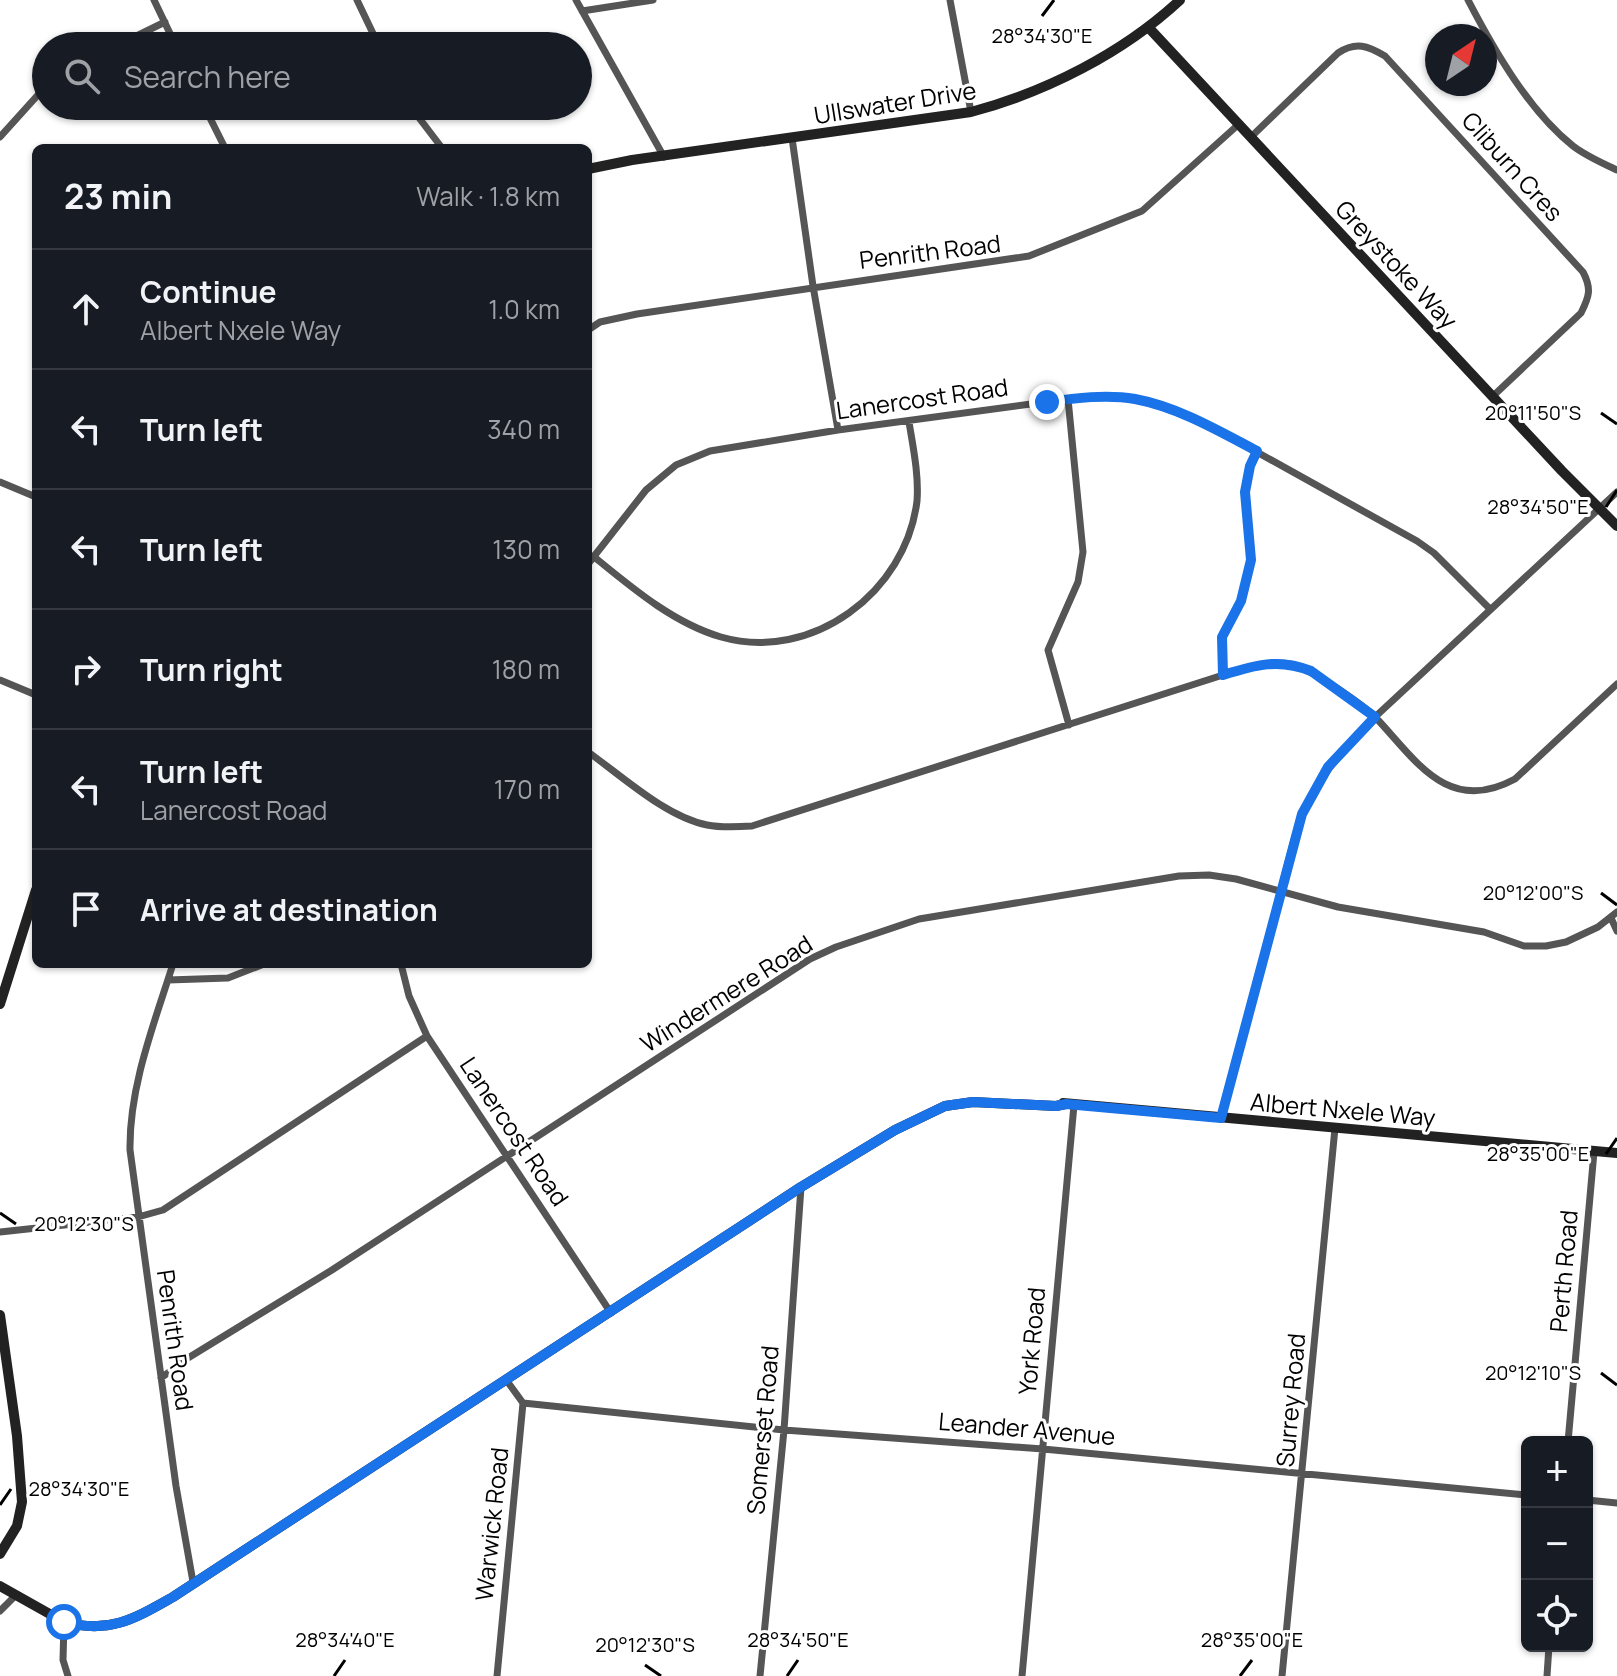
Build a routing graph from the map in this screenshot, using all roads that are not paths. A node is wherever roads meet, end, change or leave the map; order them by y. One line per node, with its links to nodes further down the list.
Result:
1 (154, 0): 9 (street)
2 (357, 0): 13 (street)
3 (576, 0): 8 (street)
4 (653, 0): 8 (street)
5 (950, 0): 15 (street)
6 (1180, 0): 10 (main road, Ullswater Drive)
7 (1468, 0): 26 (street)
8 (582, 11): 24 (street)
9 (165, 22): 11 (street); 12 (street)
10 (1149, 28): 15 (main road, Ullswater Drive); 18 (main road, Greystoke Way)
11 (145, 32)
12 (170, 32)
13 (372, 32)
14 (32, 102): 20 (street)
15 (971, 112): 21 (main road, Ullswater Drive)
16 (211, 120): 22 (street)
17 (421, 120): 23 (street)
18 (1239, 124): 19 (main road, Greystoke Way); 27 (street, Penrith Road)
19 (1252, 136): 29 (main road, Greystoke Way); 29 (street, Cliburn Cres)
20 (0, 137)
21 (792, 138): 24 (main road, Ullswater Drive); 27 (street)
22 (223, 144)
23 (439, 144)
24 (664, 157): 25 (main road, Ullswater Drive)
25 (592, 168)
26 (1617, 170)
27 (813, 286): 28 (street, Penrith Road); 32 (street)
28 (592, 327)
29 (1492, 397): 37 (main road, Greystoke Way)
30 (1068, 399): 31 (street, Lanercost Road); 33 (street, Lanercost Road); 46 (street)
31 (909, 422): 32 (street, Lanercost Road); 39 (street)
32 (838, 430): 39 (street, Lanercost Road)
33 (1257, 451): 40 (street, Lanercost Road); 41 (street)
34 (0, 482): 36 (street)
35 (1617, 492): 37 (street)
36 (32, 495)
37 (1599, 511): 38 (main road, Greystoke Way); 40 (street)
38 (1617, 526)
39 (593, 556)
40 (1489, 608): 45 (street)
41 (1223, 675): 45 (street); 46 (street)
42 (0, 680): 44 (street)
43 (1617, 684): 45 (street)
44 (32, 693)
45 (1375, 717): 48 (street)
46 (1069, 725): 47 (street)
47 (592, 755)
48 (1281, 892): 50 (street, Windermere Road); 59 (street); 63 (street, Windermere Road)
49 (32, 903): 56 (main road)
50 (1614, 915): 51 (street)
51 (1617, 931)
52 (172, 968): 55 (street, Penrith Road)
53 (254, 968): 55 (street)
54 (402, 968): 57 (street, Lanercost Road)
55 (168, 980): 65 (street, Penrith Road)
56 (0, 1004)
57 (427, 1036): 63 (street, Lanercost Road); 65 (street)
58 (1070, 1105): 59 (main road, Albert Nxele Way); 64 (main road, Albert Nxele Way); 74 (street, York Road)
59 (1221, 1118): 60 (main road, Albert Nxele Way)
60 (1335, 1128): 61 (main road, Albert Nxele Way); 75 (street, Surrey Road)
61 (1594, 1152): 62 (main road, Albert Nxele Way); 73 (street, Perth Road)
62 (1617, 1153)
63 (507, 1155): 67 (street, Lanercost Road); 69 (street, Windermere Road)
64 (801, 1187): 67 (main road, Albert Nxele Way); 72 (street, Somerset Road)
65 (138, 1217): 66 (street); 69 (street, Penrith Road)
66 (0, 1232)
67 (611, 1313): 70 (main road, Albert Nxele Way)
68 (0, 1315): 79 (main road)
69 (161, 1378): 80 (street, Penrith Road)
70 (507, 1381): 71 (street); 80 (main road, Albert Nxele Way)
71 (523, 1403): 72 (street, Leander Avenue); 87 (street, Warwick Road)
72 (784, 1430): 74 (street, Leander Avenue); 88 (street, Somerset Road)
73 (1569, 1436)
74 (1043, 1449): 75 (street, Leander Avenue); 89 (street, York Road)
75 (1303, 1473): 76 (street, Leander Avenue); 90 (street, Surrey Road)
76 (1521, 1494)
77 (1593, 1501): 78 (street)
78 (1617, 1503)
79 (0, 1554)
80 (193, 1582): 84 (main road, Albert Nxele Way)
81 (0, 1586): 82 (main road, Albert Nxele Way)
82 (16, 1595): 83 (street); 84 (main road, Albert Nxele Way)
83 (0, 1611)
84 (64, 1622): 86 (street)
85 (1549, 1652): 91 (street)
86 (68, 1676)
87 (497, 1676)
88 (760, 1676)
89 (1022, 1676)
90 (1282, 1676)
91 (1547, 1676)

